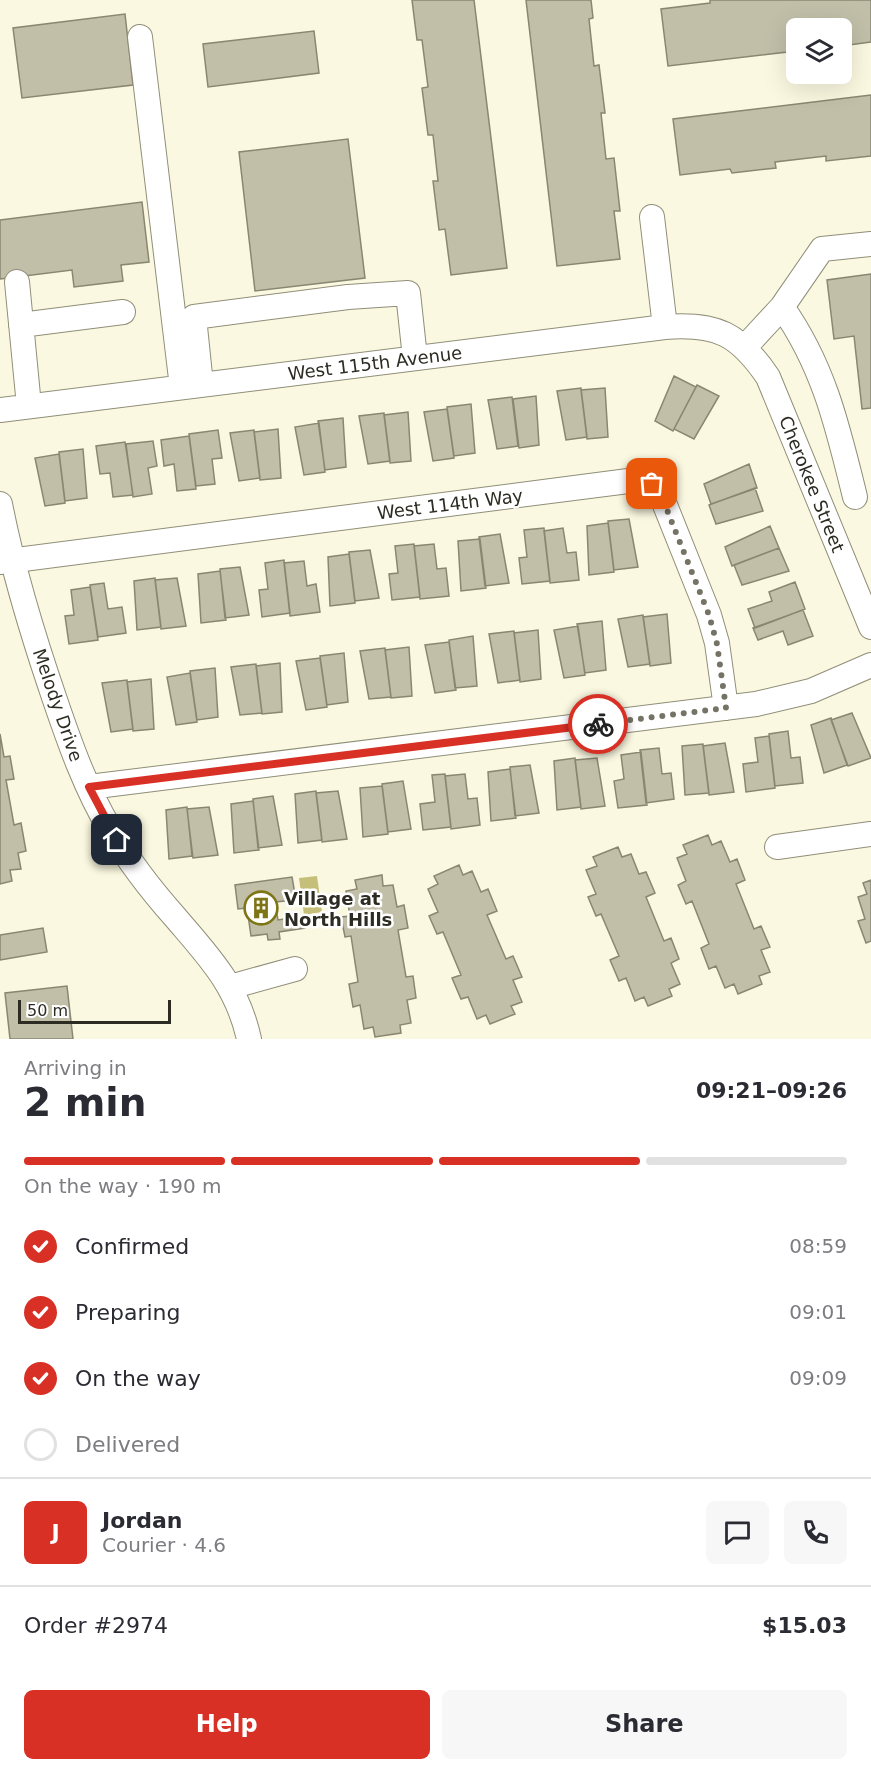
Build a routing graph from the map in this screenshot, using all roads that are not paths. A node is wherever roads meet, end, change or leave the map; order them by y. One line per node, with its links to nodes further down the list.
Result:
1 (140, 37): 11 (street)
2 (652, 217): 8 (street)
3 (871, 244): 5 (street)
4 (16, 282): 7 (street)
5 (782, 308): 9 (street); 14 (street)
6 (123, 312): 7 (street)
7 (21, 325): 12 (street)
8 (665, 327): 9 (street, West 115th Avenue); 10 (street, West 115th Avenue)
9 (745, 346): 16 (street, Cherokee Street)
10 (415, 358): 11 (street, West 115th Avenue); 11 (street)
11 (191, 386): 12 (street, West 115th Avenue)
12 (29, 406): 13 (street, West 115th Avenue)
13 (0, 410)
14 (863, 495): 16 (street)
15 (0, 504): 17 (street, Melody Drive)
16 (820, 504): 18 (street, Cherokee Street)
17 (5, 561): 20 (street, West 114th Way); 21 (street, Melody Drive)
18 (871, 627)
19 (871, 665): 20 (street)
20 (726, 708): 21 (street)
21 (89, 787): 25 (street, Melody Drive)
22 (871, 834): 23 (street)
23 (777, 847)
24 (295, 969): 25 (street)
25 (230, 987): 26 (street, Melody Drive)
26 (249, 1039)

